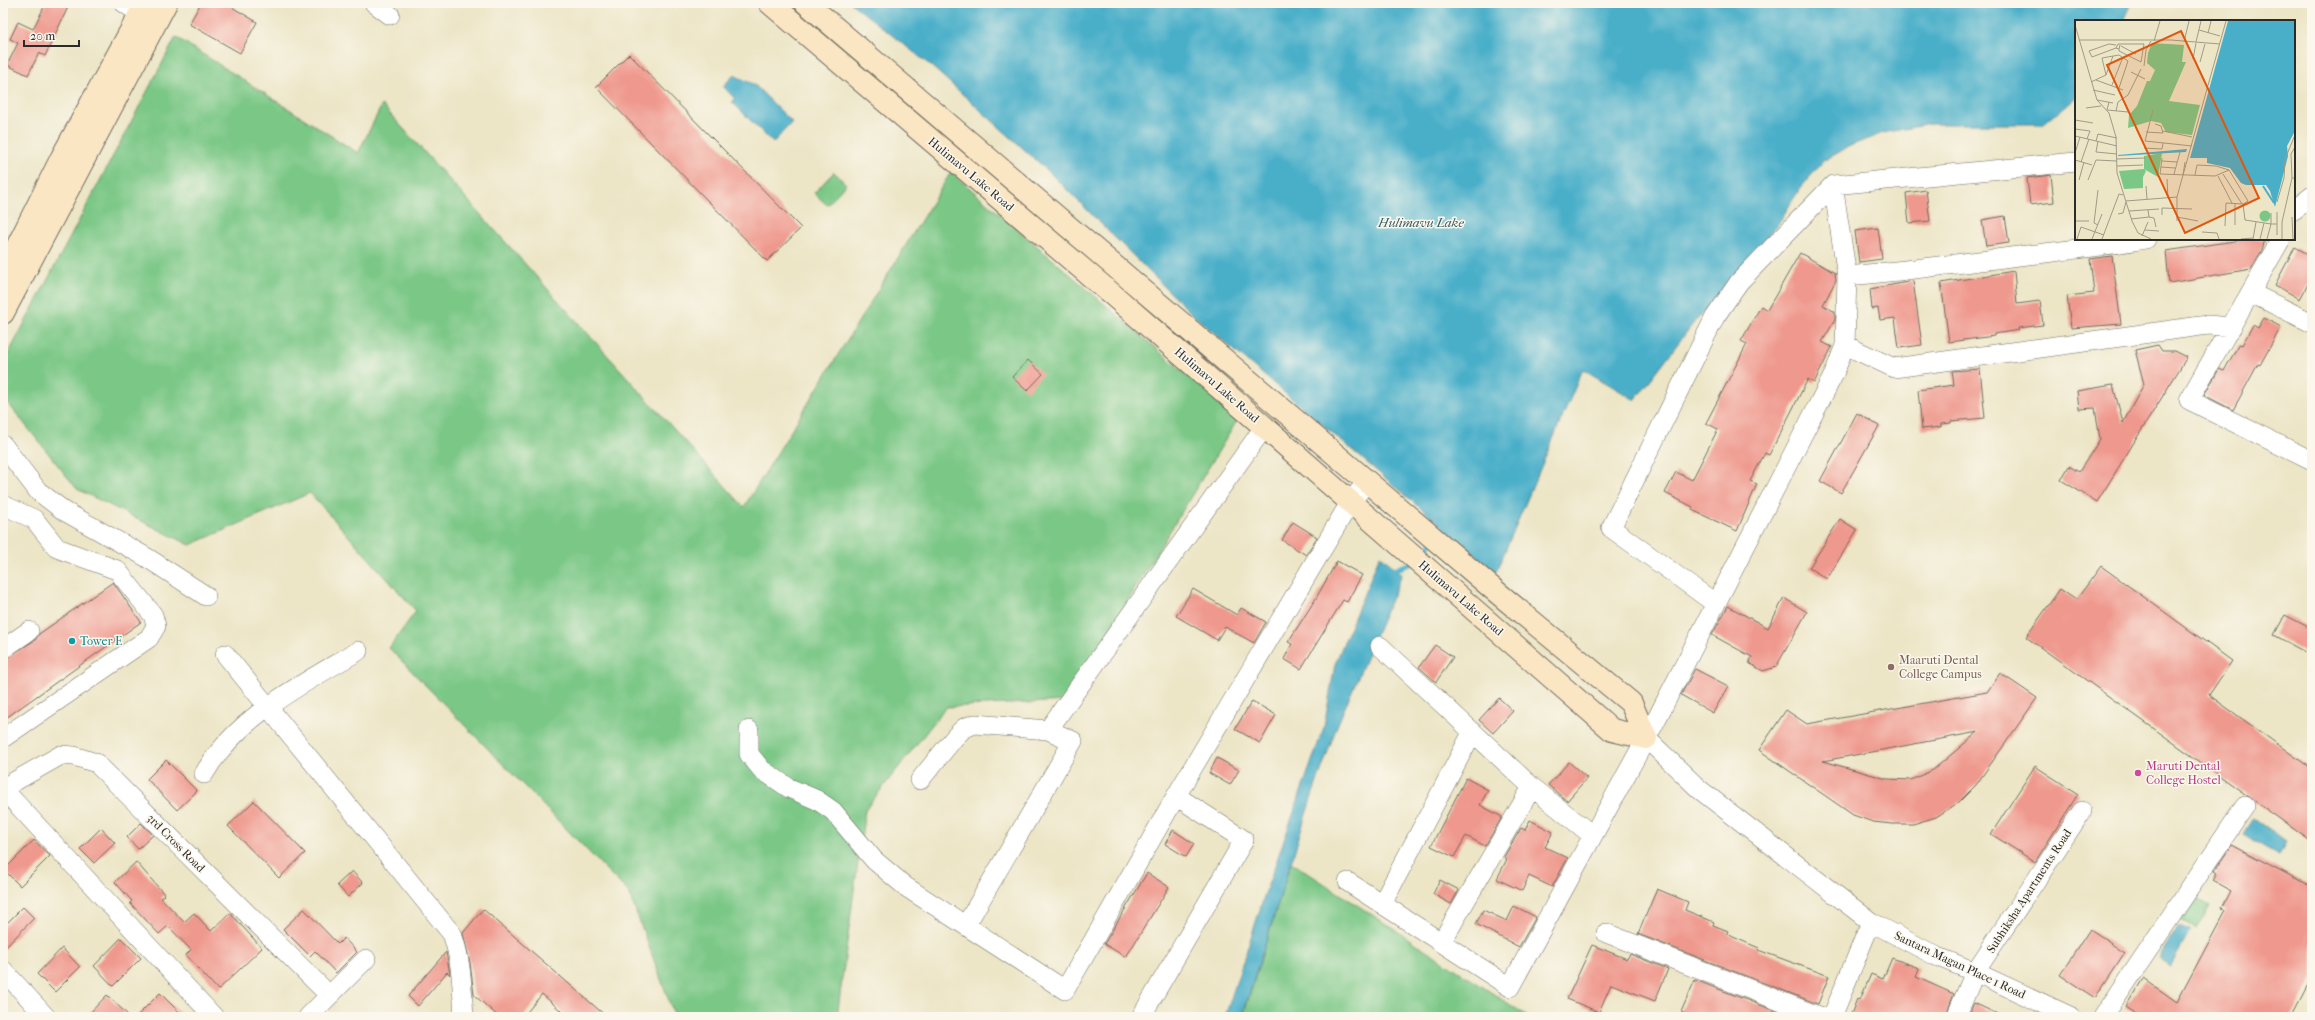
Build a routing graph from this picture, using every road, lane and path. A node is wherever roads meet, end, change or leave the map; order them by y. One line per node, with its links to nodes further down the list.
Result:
1 (166, 3): 5 (main road)
2 (374, 3): 6 (street)
3 (770, 3): 20 (main road, Hulimavu Lake Road)
4 (806, 3): 23 (main road, Hulimavu Lake Road)
5 (141, 11): 13 (main road); 16 (main road)
6 (390, 15)
7 (2075, 162): 8 (street)
8 (1832, 185): 14 (street); 27 (street)
9 (2312, 196): 10 (street)
10 (2295, 209)
11 (2140, 240): 14 (street)
12 (2280, 240): 15 (street)
13 (3, 275)
14 (1847, 276): 19 (street)
15 (2252, 294): 17 (street); 18 (street)
16 (3, 313)
17 (2312, 323)
18 (2232, 327): 19 (street); 22 (street)
19 (1845, 345): 27 (street)
20 (1265, 426): 24 (main road, Hulimavu Lake Road); 35 (street)
21 (3, 445): 26 (street)
22 (2312, 461)
23 (1368, 482): 24 (street); 38 (main road, Hulimavu Lake Road)
24 (1351, 501): 38 (main road, Hulimavu Lake Road); 43 (street)
25 (3, 505): 37 (street)
26 (206, 596)
27 (1716, 604): 38 (street)
28 (29, 631): 30 (street)
29 (1380, 646): 36 (street)
30 (3, 649)
31 (358, 651): 33 (street)
32 (225, 654): 33 (street)
33 (269, 706): 39 (street); 60 (street)
34 (749, 730): 50 (street)
35 (1048, 730): 40 (street); 50 (street)
36 (1472, 733): 41 (street); 48 (street)
37 (3, 738)
38 (1646, 738): 46 (street); 49 (street, Santara Magan Place 1 Road)
39 (204, 774)
40 (920, 780)
41 (1532, 787): 46 (street); 52 (street)
42 (3, 789): 56 (street, 3rd Cross Road); 58 (street)
43 (1176, 796): 50 (street); 61 (street)
44 (2245, 806): 66 (street)
45 (2082, 810): 55 (street, Subhiksha Apartments Road)
46 (1592, 835): 52 (street)
47 (1348, 882): 48 (street)
48 (1382, 904): 52 (street)
49 (1871, 922): 55 (street, Santara Magan Place 1 Road); 63 (street)
50 (966, 925)
51 (1606, 933): 62 (street)
52 (1441, 943)
53 (366, 959): 56 (street)
54 (3, 970): 57 (street)
55 (1975, 972): 64 (street, Subhiksha Apartments Road); 65 (street, Santara Magan Place 1 Road)
56 (329, 996): 59 (street)
57 (46, 1017)
58 (214, 1017)
59 (308, 1017)
60 (464, 1017)
61 (1141, 1017)
62 (1821, 1017)
63 (1832, 1017)
64 (1956, 1017)
65 (2072, 1017)
66 (2103, 1017)

